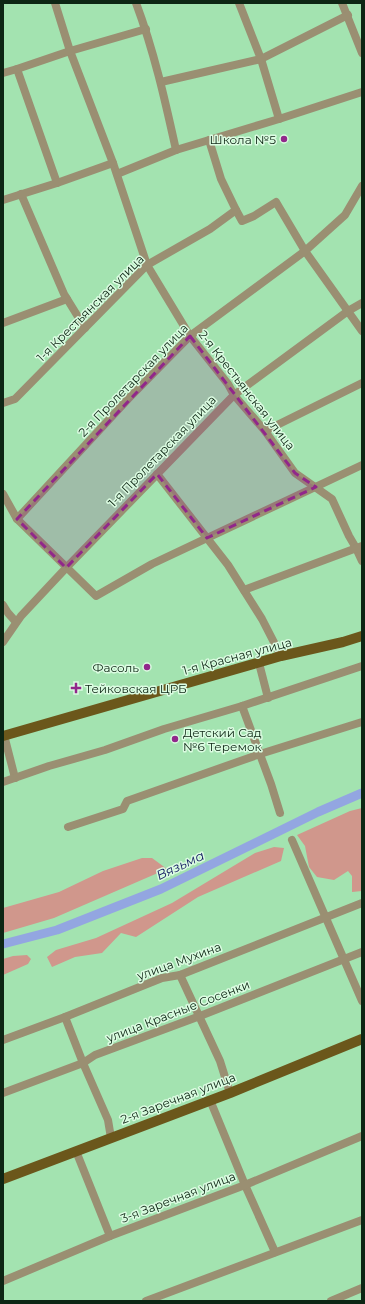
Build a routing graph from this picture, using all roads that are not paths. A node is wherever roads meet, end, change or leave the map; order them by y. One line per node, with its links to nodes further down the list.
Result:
1 (55, 3): 7 (street, 2-я Крестьянская улица)
2 (136, 3): 6 (street)
3 (239, 3): 9 (street)
4 (342, 3): 5 (street)
5 (348, 14): 8 (street); 9 (street)
6 (146, 29): 7 (street); 12 (street)
7 (70, 51): 10 (street); 17 (street, 2-я Крестьянская улица)
8 (362, 53)
9 (260, 59): 12 (street); 14 (street)
10 (17, 69): 11 (street); 19 (street)
11 (3, 73)
12 (161, 82): 16 (street)
13 (362, 92): 14 (street)
14 (279, 119): 15 (street)
15 (210, 140): 16 (street); 23 (street)
16 (176, 150): 18 (street)
17 (113, 163): 18 (street, 2-я Крестьянская улица); 19 (street)
18 (117, 174): 25 (street, 2-я Крестьянская улица)
19 (57, 183): 21 (street)
20 (362, 186): 24 (street, 2-я Пролетарская улица)
21 (21, 194): 22 (street); 26 (street)
22 (3, 200)
23 (236, 210): 24 (street); 25 (street, 1-я Крестьянская улица)
24 (305, 251): 28 (street); 32 (street, 2-я Пролетарская улица)
25 (147, 265): 30 (street, 1-я Крестьянская улица); 32 (street, 2-я Крестьянская улица)
26 (67, 299): 29 (street); 30 (street)
27 (362, 303): 28 (street, 1-я Пролетарская улица)
28 (348, 311): 31 (street); 34 (street, 1-я Пролетарская улица)
29 (3, 323)
30 (85, 328): 35 (street, 1-я Крестьянская улица)
31 (362, 331)
32 (190, 336): 34 (street, 2-я Крестьянская улица); 41 (street, 2-я Пролетарская улица)
33 (362, 383): 36 (street)
34 (234, 395): 36 (street, 2-я Крестьянская улица); 38 (street, 1-я Пролетарская улица)
35 (3, 404)
36 (266, 431): 39 (street, 2-я Крестьянская улица)
37 (362, 465): 39 (street)
38 (157, 474): 42 (street); 45 (street, 1-я Пролетарская улица)
39 (316, 487): 42 (street); 43 (street, 2-я Крестьянская улица)
40 (3, 494): 41 (street)
41 (17, 519): 45 (street)
42 (207, 538): 45 (street); 46 (street)
43 (359, 547): 44 (street, 2-я Крестьянская улица); 46 (street)
44 (362, 561)
45 (66, 568): 48 (street, 1-я Пролетарская улица)
46 (244, 590): 51 (street)
47 (3, 605): 48 (street)
48 (16, 622): 50 (street, 1-я Пролетарская улица)
49 (362, 636): 51 (main road, 1-я Красная улица)
50 (3, 642)
51 (281, 656): 52 (main road, 1-я Красная улица)
52 (258, 663): 54 (street); 57 (main road, 1-я Красная улица)
53 (362, 666): 54 (street)
54 (268, 698): 55 (street)
55 (242, 706): 58 (street); 59 (street)
56 (362, 722): 58 (street)
57 (4, 735): 59 (street)
58 (260, 754): 61 (street); 62 (street)
59 (15, 778): 60 (street)
60 (3, 782)
61 (280, 813)
62 (68, 827)
63 (292, 840): 65 (street)
64 (362, 903): 65 (street, улица Мухина)
65 (326, 918): 67 (street); 68 (street, улица Мухина)
66 (362, 952): 67 (street, улица Красные Сосенки)
67 (345, 959): 69 (street); 70 (street, улица Красные Сосенки)
68 (180, 975): 70 (street); 71 (street, улица Мухина)
69 (362, 1001)
70 (200, 1016): 74 (street, улица Красные Сосенки); 76 (street)
71 (66, 1018): 73 (street, улица Мухина); 74 (street)
72 (362, 1039): 76 (main road, 2-я Заречная улица)
73 (3, 1040)
74 (83, 1063): 75 (street, улица Красные Сосенки); 79 (street)
75 (3, 1093)
76 (230, 1093): 77 (main road, 2-я Заречная улица)
77 (210, 1100): 79 (main road, 2-я Заречная улица); 82 (street)
78 (362, 1136): 82 (street, 3-я Заречная улица)
79 (110, 1138): 80 (main road, 2-я Заречная улица)
80 (76, 1151): 81 (main road, 2-я Заречная улица); 84 (street)
81 (4, 1176)
82 (245, 1185): 84 (street, 3-я Заречная улица); 85 (street)
83 (362, 1220): 85 (street)
84 (110, 1236): 86 (street, 3-я Заречная улица)
85 (275, 1252): 88 (street)
86 (3, 1281)
87 (362, 1288): 89 (street)
88 (146, 1301)
89 (331, 1301)

